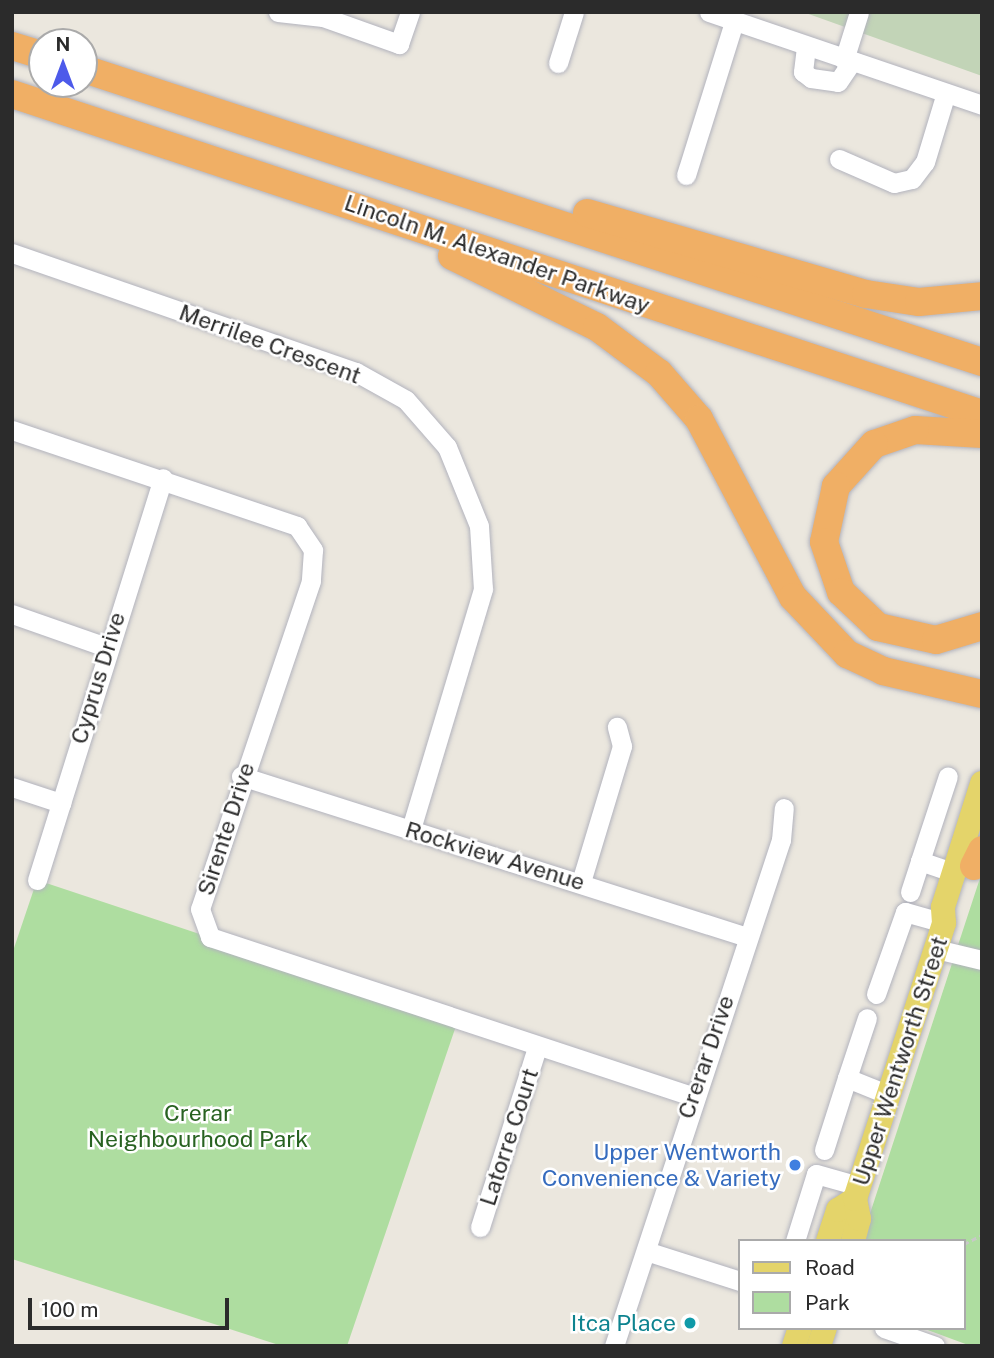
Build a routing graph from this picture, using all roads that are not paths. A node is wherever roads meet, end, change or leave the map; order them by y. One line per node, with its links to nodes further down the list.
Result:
1 (278, 12): 2 (street)
2 (410, 12)
3 (574, 12): 9 (street)
4 (709, 12): 6 (street)
5 (859, 12): 8 (street)
6 (734, 22): 7 (street); 16 (street)
7 (806, 47): 8 (street); 8 (street)
8 (848, 62): 11 (street)
9 (558, 63)
10 (98, 74): 14 (highway, Lincoln M. Alexander Parkway)
11 (946, 93): 13 (street); 15 (street)
12 (12, 94): 17 (highway, Lincoln M. Alexander Parkway)
13 (981, 102)
14 (310, 142): 19 (highway); 20 (highway, Lincoln M. Alexander Parkway)
15 (839, 159)
16 (686, 175)
17 (397, 220): 21 (highway, Lincoln M. Alexander Parkway); 26 (highway)
18 (12, 253): 38 (street, Merrilee Crescent)
19 (982, 296)
20 (982, 362)
21 (982, 414)
22 (12, 430): 24 (street, Sirente Drive)
23 (982, 434): 27 (highway)
24 (163, 478): 28 (street, Cyprus Drive); 32 (street, Sirente Drive)
25 (12, 614): 28 (street)
26 (814, 623): 29 (highway); 30 (highway)
27 (982, 626)
28 (106, 647): 36 (street, Cyprus Drive)
29 (982, 674)
30 (982, 694)
31 (617, 727): 42 (street)
32 (241, 776): 38 (street, Rockview Avenue); 50 (street, Sirente Drive)
33 (948, 776): 40 (street)
34 (982, 783): 39 (main road, Upper Wentworth Street)
35 (12, 787): 36 (street)
36 (61, 803): 41 (street, Cyprus Drive)
37 (784, 808): 45 (street, Crerar Drive)
38 (411, 830): 42 (street, Rockview Avenue)
39 (973, 858): 40 (street); 44 (main road, Upper Wentworth Street)
40 (920, 861): 43 (street)
41 (37, 880)
42 (581, 882): 45 (street, Rockview Avenue)
43 (909, 892)
44 (944, 923): 46 (main road, Upper Wentworth Street); 48 (street)
45 (747, 937): 53 (street, Crerar Drive)
46 (936, 949): 47 (street); 52 (main road, Upper Wentworth Street)
47 (982, 960)
48 (876, 994)
49 (867, 1018): 51 (street)
50 (537, 1047): 53 (street, Sirente Drive); 56 (street, Latorre Court)
51 (848, 1078): 52 (street); 54 (street)
52 (889, 1095): 55 (main road, Upper Wentworth Street)
53 (692, 1096): 60 (street, Crerar Drive)
54 (824, 1150)
55 (857, 1193): 57 (street); 58 (main road, Upper Wentworth Street); 59 (main road, Upper Wentworth Street)
56 (480, 1227)
57 (796, 1239)
58 (829, 1239)
59 (854, 1239)
60 (646, 1251): 61 (street); 63 (street, Crerar Drive)
61 (738, 1279)
62 (890, 1330): 64 (street)
63 (614, 1346)
64 (935, 1346)

